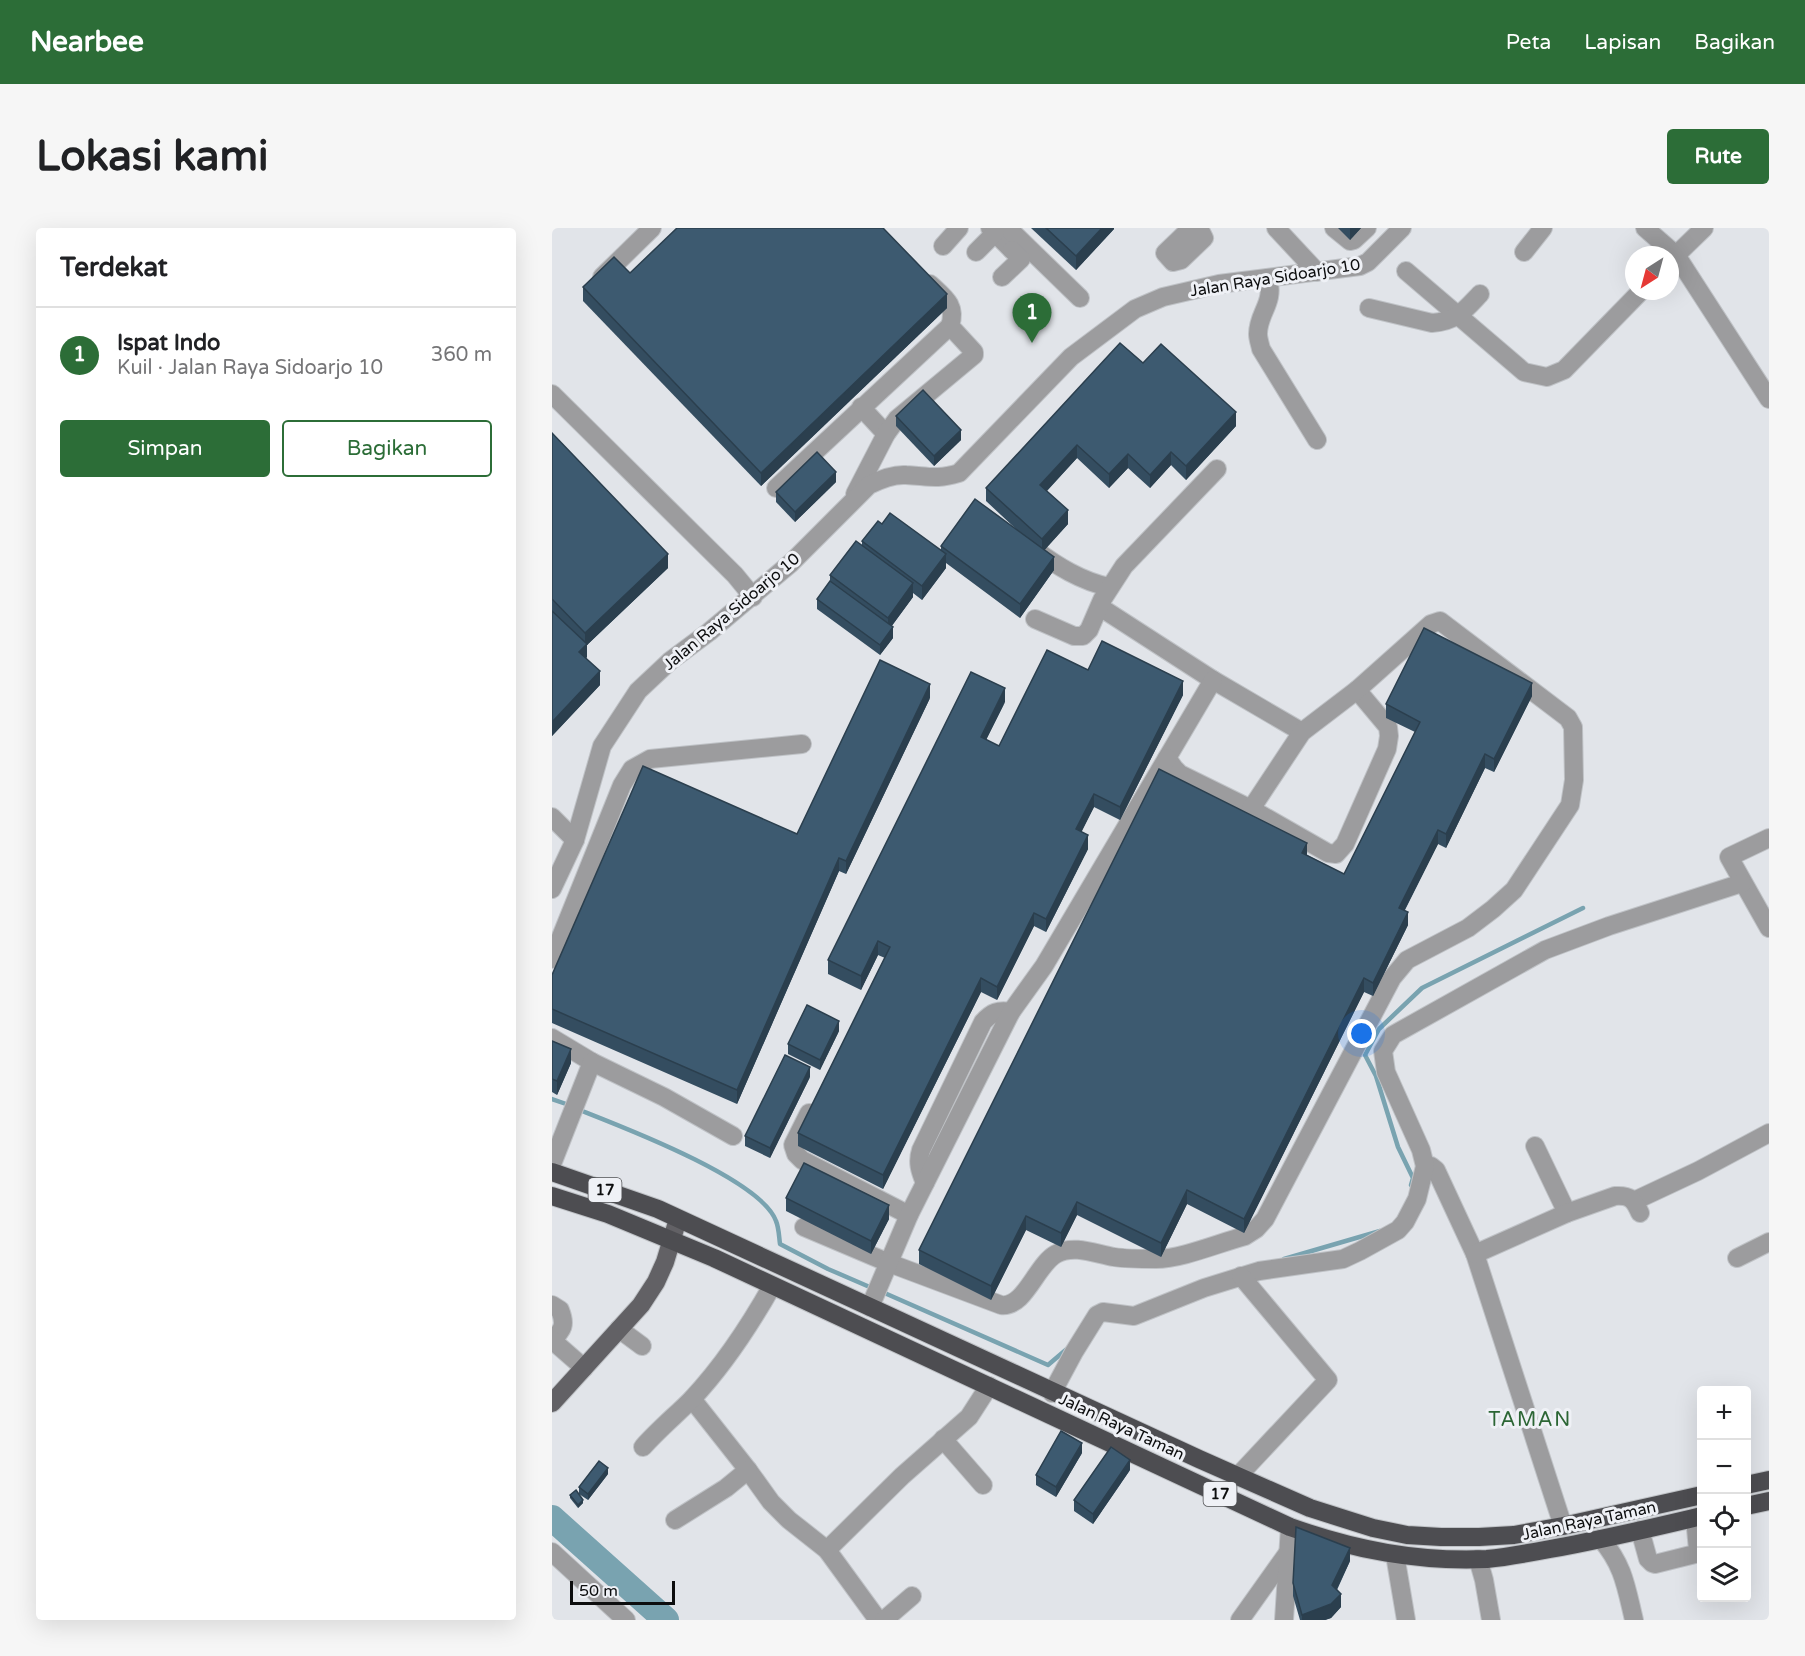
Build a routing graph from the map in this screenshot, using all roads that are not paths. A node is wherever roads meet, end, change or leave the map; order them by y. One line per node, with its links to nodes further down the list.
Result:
1 (652, 228): 25 (street)
2 (959, 228): 13 (street)
3 (1191, 228): 4 (street)
4 (1199, 228)
5 (1276, 228): 22 (street)
6 (1334, 228): 7 (street)
7 (1367, 228)
8 (1402, 228): 22 (street, Jalan Raya Sidoarjo 10)
9 (1543, 228): 17 (street)
10 (1645, 228): 15 (street)
11 (1704, 228): 18 (street)
12 (997, 230): 14 (street); 16 (street)
13 (943, 246)
14 (1017, 246): 23 (street); 27 (street)
15 (1662, 246)
16 (976, 252)
17 (1524, 252)
18 (1679, 252)
19 (1679, 267): 33 (street)
20 (916, 269): 31 (street)
21 (1407, 271): 30 (street)
22 (1317, 272): 24 (street, Jalan Raya Sidoarjo 10)
23 (1002, 277)
24 (1268, 278): 36 (street); 39 (street, Jalan Raya Sidoarjo 10)
25 (593, 286)
26 (1480, 294): 30 (street)
27 (1080, 298)
28 (1632, 300): 30 (street)
29 (1369, 308): 30 (street)
30 (1459, 316)
31 (950, 326): 34 (street); 35 (street)
32 (552, 394): 42 (street)
33 (1769, 399)
34 (861, 407): 35 (street); 38 (street)
35 (886, 434): 39 (street)
36 (1317, 440)
37 (1217, 469): 41 (street)
38 (776, 488)
39 (849, 504): 42 (street, Jalan Raya Sidoarjo 10)
40 (1023, 542): 41 (street)
41 (1109, 587): 43 (street)
42 (753, 597): 53 (street, Jalan Raya Sidoarjo 10)
43 (1100, 607): 44 (street); 45 (street)
44 (1035, 619)
45 (1213, 680): 47 (street); 49 (street)
46 (1357, 690): 47 (street); 50 (street); 82 (street)
47 (1302, 732): 50 (street)
48 (802, 744): 57 (street)
49 (1167, 758): 50 (street); 58 (street)
50 (1251, 809)
51 (552, 817): 53 (street)
52 (1769, 838): 54 (street)
53 (575, 840): 55 (street, Jalan Raya Sidoarjo 10)
54 (1738, 875): 56 (street); 70 (street)
55 (552, 889)
56 (1769, 928)
57 (552, 959)
58 (1011, 1012): 61 (street); 62 (street)
59 (552, 1038): 60 (street)
60 (592, 1062): 67 (street); 69 (street)
61 (961, 1067): 62 (street); 64 (street)
62 (980, 1074): 65 (street)
63 (819, 1093): 75 (street)
64 (940, 1111): 65 (street); 72 (street)
65 (957, 1119): 72 (street)
66 (1769, 1133): 74 (street)
67 (733, 1136)
68 (1535, 1146): 74 (street)
69 (552, 1164)
70 (1425, 1166): 80 (street); 83 (street)
71 (552, 1172): 76 (highway, Jalan Raya Taman / 17)
72 (925, 1183): 75 (street)
73 (552, 1196): 78 (highway, Jalan Raya Taman / 17)
74 (1567, 1213): 80 (street)
75 (909, 1215): 82 (street)
76 (678, 1219): 78 (main road); 86 (highway, Jalan Raya Taman / 17)
77 (804, 1227): 82 (street)
78 (673, 1240): 84 (highway, Jalan Raya Taman / 17); 87 (main road)
79 (1769, 1242): 81 (street)
80 (1475, 1254): 107 (street)
81 (1737, 1258)
82 (889, 1263): 86 (street)
83 (1241, 1276): 92 (street); 98 (street)
84 (770, 1285): 91 (highway, Jalan Raya Taman / 17); 93 (street)
85 (552, 1305): 88 (street)
86 (871, 1305): 92 (highway, Jalan Raya Taman / 17)
87 (619, 1329): 89 (street); 90 (main road)
88 (552, 1340): 90 (street)
89 (642, 1346)
90 (584, 1368): 94 (main road)
91 (989, 1386): 95 (street); 108 (highway, Jalan Raya Taman / 17)
92 (1052, 1393): 98 (highway, Jalan Raya Taman / 17)
93 (692, 1399): 96 (street); 97 (street)
94 (552, 1403)
95 (943, 1439): 101 (street); 112 (street)
96 (643, 1447)
97 (748, 1470): 106 (street); 112 (street)
98 (1238, 1476): 107 (highway, Jalan Raya Taman / 17)
99 (1769, 1480): 100 (highway)
100 (1751, 1484)
101 (983, 1485)
102 (1697, 1496): 107 (highway, Jalan Raya Taman / 17)
103 (1769, 1501): 104 (highway)
104 (1751, 1505)
105 (1697, 1517): 109 (highway, Jalan Raya Taman / 17)
106 (675, 1521)
107 (1563, 1526)
108 (1290, 1527): 114 (street); 115 (highway, Jalan Raya Taman / 17)
109 (1640, 1530): 110 (highway, Jalan Raya Taman / 17); 111 (street)
110 (1601, 1539): 116 (highway, Jalan Raya Taman / 17); 125 (street)
111 (1698, 1548)
112 (827, 1550): 119 (street)
113 (552, 1552): 118 (street)
114 (1287, 1554): 121 (street); 122 (street)
115 (1395, 1555): 116 (highway, Jalan Raya Taman / 17); 123 (street)
116 (1478, 1559): 124 (street)
117 (912, 1596): 120 (street)
118 (626, 1620)
119 (878, 1620)
120 (884, 1620)
121 (1240, 1620)
122 (1284, 1620)
123 (1406, 1620)
124 (1491, 1620)
125 (1634, 1620)

